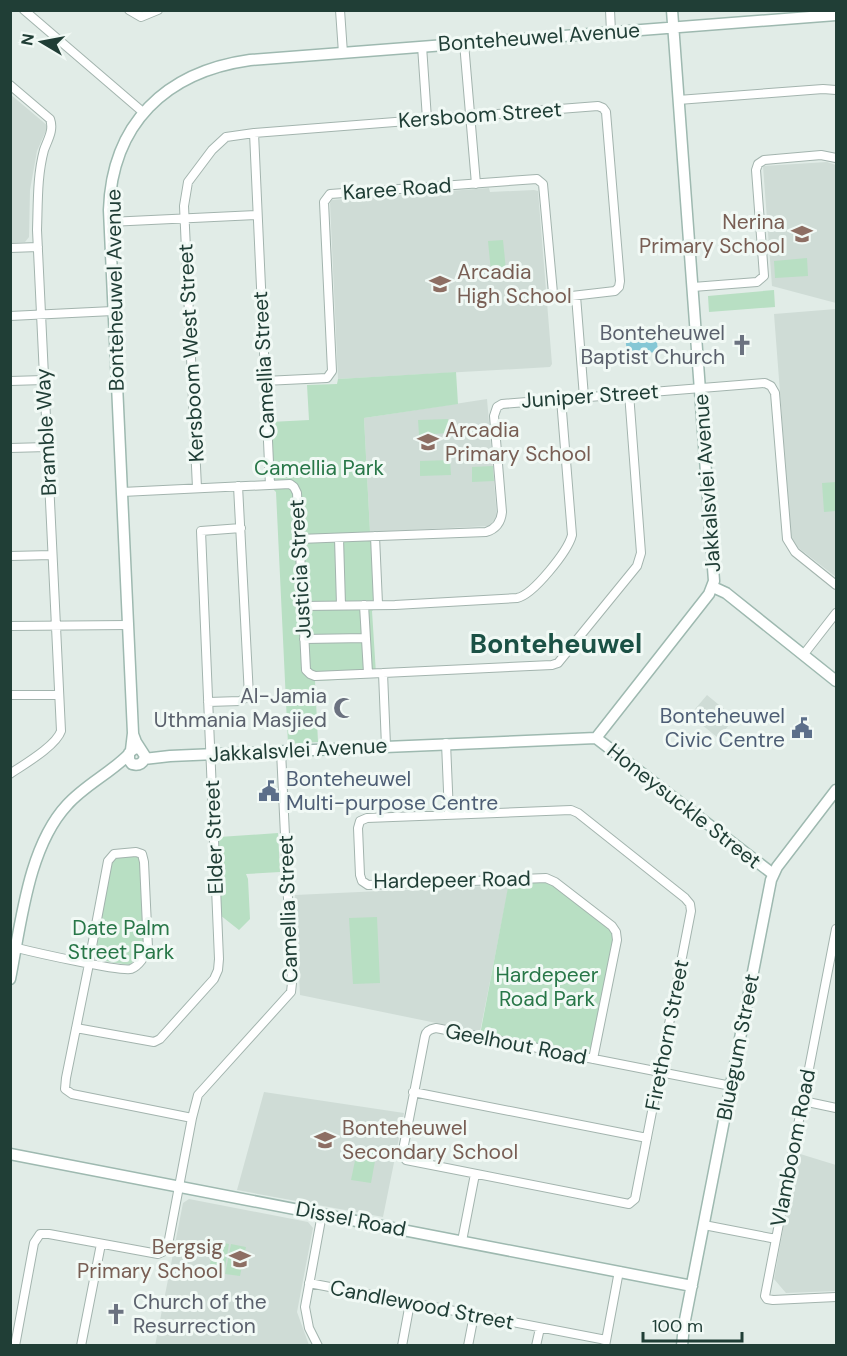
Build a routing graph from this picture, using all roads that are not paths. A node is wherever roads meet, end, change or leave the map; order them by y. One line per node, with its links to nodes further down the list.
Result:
1 (24, 10): 16 (street)
2 (129, 10): 3 (street)
3 (158, 10)
4 (340, 10): 12 (street)
5 (610, 10): 9 (street)
6 (672, 10): 8 (street, Jakkalsvlei Avenue)
7 (837, 15): 8 (street, Bonteheuwel Avenue)
8 (673, 27): 9 (street, Bonteheuwel Avenue); 15 (street, Jakkalsvlei Avenue)
9 (611, 32): 10 (street, Bonteheuwel Avenue)
10 (464, 43): 11 (street, Bonteheuwel Avenue); 17 (street)
11 (422, 46): 12 (street, Bonteheuwel Avenue); 18 (street, Bonteheuwel Avenue)
12 (343, 53): 16 (street, Bonteheuwel Avenue)
13 (10, 85): 25 (street, Bramble Way)
14 (837, 90): 15 (street)
15 (678, 100): 27 (street, Jakkalsvlei Avenue)
16 (144, 113): 24 (street, Bonteheuwel Avenue)
17 (470, 115): 18 (street, Kersboom Street); 21 (street); 28 (street, Kersboom Street)
18 (427, 118): 19 (street, Kersboom Street)
19 (254, 133): 22 (street, Camellia Street); 23 (street, Kersboom Street)
20 (837, 158): 27 (street)
21 (476, 184): 28 (street, Karee Road); 34 (street, Karee Road)
22 (257, 215): 23 (street); 34 (street, Camellia Street)
23 (185, 218): 24 (street); 43 (street, Kersboom West Street)
24 (109, 222): 29 (street, Bonteheuwel Avenue)
25 (38, 247): 26 (street); 30 (street, Bramble Way)
26 (10, 248)
27 (693, 287): 35 (street, Jakkalsvlei Avenue)
28 (576, 296): 37 (street)
29 (113, 311): 30 (street); 44 (street, Bonteheuwel Avenue)
30 (41, 314): 31 (street); 32 (street, Bramble Way)
31 (10, 316)
32 (44, 380): 33 (street); 39 (street, Bramble Way)
33 (10, 381)
34 (264, 381): 41 (street, Camellia Street)
35 (700, 388): 36 (street, Juniper Street); 51 (street, Juniper Street); 52 (street, Jakkalsvlei Avenue)
36 (629, 393): 37 (street, Juniper Street); 64 (street)
37 (584, 397): 38 (street, Juniper Street)
38 (561, 399): 46 (street, Juniper Street); 53 (street)
39 (47, 447): 40 (street); 50 (street, Bramble Way)
40 (10, 448)
41 (270, 485): 42 (street); 48 (street, Justicia Street)
42 (238, 486): 43 (street); 45 (street)
43 (197, 488): 44 (street)
44 (122, 492): 58 (street, Bonteheuwel Avenue)
45 (241, 528): 69 (street); 69 (street, Elder Street)
46 (375, 536): 47 (street); 53 (street)
47 (339, 538): 48 (street); 54 (street)
48 (299, 539): 56 (street, Justicia Street)
49 (10, 555): 50 (street)
50 (52, 555): 60 (street, Bramble Way)
51 (837, 585)
52 (713, 587): 63 (street); 70 (street, Jakkalsvlei Avenue)
53 (378, 604): 55 (street)
54 (341, 605): 55 (street); 56 (street)
55 (364, 605): 61 (street)
56 (302, 606): 62 (street, Justicia Street)
57 (837, 613): 63 (street)
58 (128, 625): 60 (street); 75 (street, Bonteheuwel Avenue)
59 (10, 626): 60 (street)
60 (55, 626): 68 (street, Bramble Way)
61 (366, 638): 62 (street); 65 (street)
62 (304, 639): 65 (street, Justicia Street)
63 (804, 654): 66 (street)
64 (383, 672): 65 (street); 72 (street)
65 (368, 673)
66 (837, 681)
67 (10, 695): 68 (street)
68 (58, 695): 76 (street, Bramble Way)
69 (208, 702): 74 (street, Elder Street)
70 (596, 738): 71 (street, Jakkalsvlei Avenue); 79 (street, Honeysuckle Street)
71 (446, 743): 72 (street, Jakkalsvlei Avenue); 78 (street)
72 (386, 746): 73 (street, Jakkalsvlei Avenue)
73 (281, 751): 74 (street, Jakkalsvlei Avenue); 91 (street, Camellia Street)
74 (210, 754): 75 (street, Jakkalsvlei Avenue); 84 (street, Elder Street)
75 (136, 755): 81 (street)
76 (10, 774)
77 (837, 790): 79 (street, Bluegum Street)
78 (449, 814): 85 (street, Hardepeer Road); 86 (street, Firethorn Street)
79 (773, 874): 87 (street, Bluegum Street)
80 (837, 929): 89 (street, Vlamboom Road)
81 (17, 948): 82 (street); 83 (street)
82 (89, 962): 82 (street); 84 (street)
83 (10, 979)
84 (76, 1028): 91 (street)
85 (593, 1059): 86 (street, Geelhout Road); 88 (street, Geelhout Road)
86 (659, 1072): 87 (street, Geelhout Road); 92 (street, Firethorn Street)
87 (731, 1086): 98 (street, Bluegum Street)
88 (414, 1092): 92 (street); 94 (street, Geelhout Road)
89 (803, 1101): 90 (street); 99 (street, Vlamboom Road)
90 (837, 1108)
91 (192, 1118): 96 (street, Camellia Street)
92 (647, 1138): 95 (street, Firethorn Street)
93 (10, 1154): 96 (street, Dissel Road)
94 (403, 1157): 95 (street, Firethorn Street)
95 (475, 1174): 100 (street)
96 (180, 1186): 97 (street, Dissel Road); 101 (street, Camellia Street)
97 (322, 1214): 100 (street, Dissel Road); 103 (street, Candlewood Street)
98 (704, 1225): 99 (street); 104 (street, Bluegum Street)
99 (776, 1239): 105 (street, Vlamboom Road)
100 (462, 1241): 102 (street, Dissel Road)
101 (101, 1244): 109 (street, Camellia Street); 113 (street)
102 (619, 1271): 104 (street, Dissel Road); 111 (street)
103 (309, 1283): 106 (street, Candlewood Street); 114 (street, Candlewood Street)
104 (692, 1286): 108 (street, Bluegum Street)
105 (837, 1296)
106 (410, 1303): 107 (street, Candlewood Street); 115 (street)
107 (474, 1315): 110 (street, Candlewood Street); 116 (street)
108 (684, 1325): 118 (street, Bluegum Street); 119 (street, Bluegum Street)
109 (14, 1327): 112 (street, Camellia Street)
110 (540, 1328): 111 (street, Candlewood Street); 117 (street)
111 (605, 1343)
112 (15, 1346)
113 (81, 1346)
114 (318, 1346)
115 (402, 1346)
116 (468, 1346)
117 (536, 1346)
118 (677, 1346)
119 (682, 1346)

